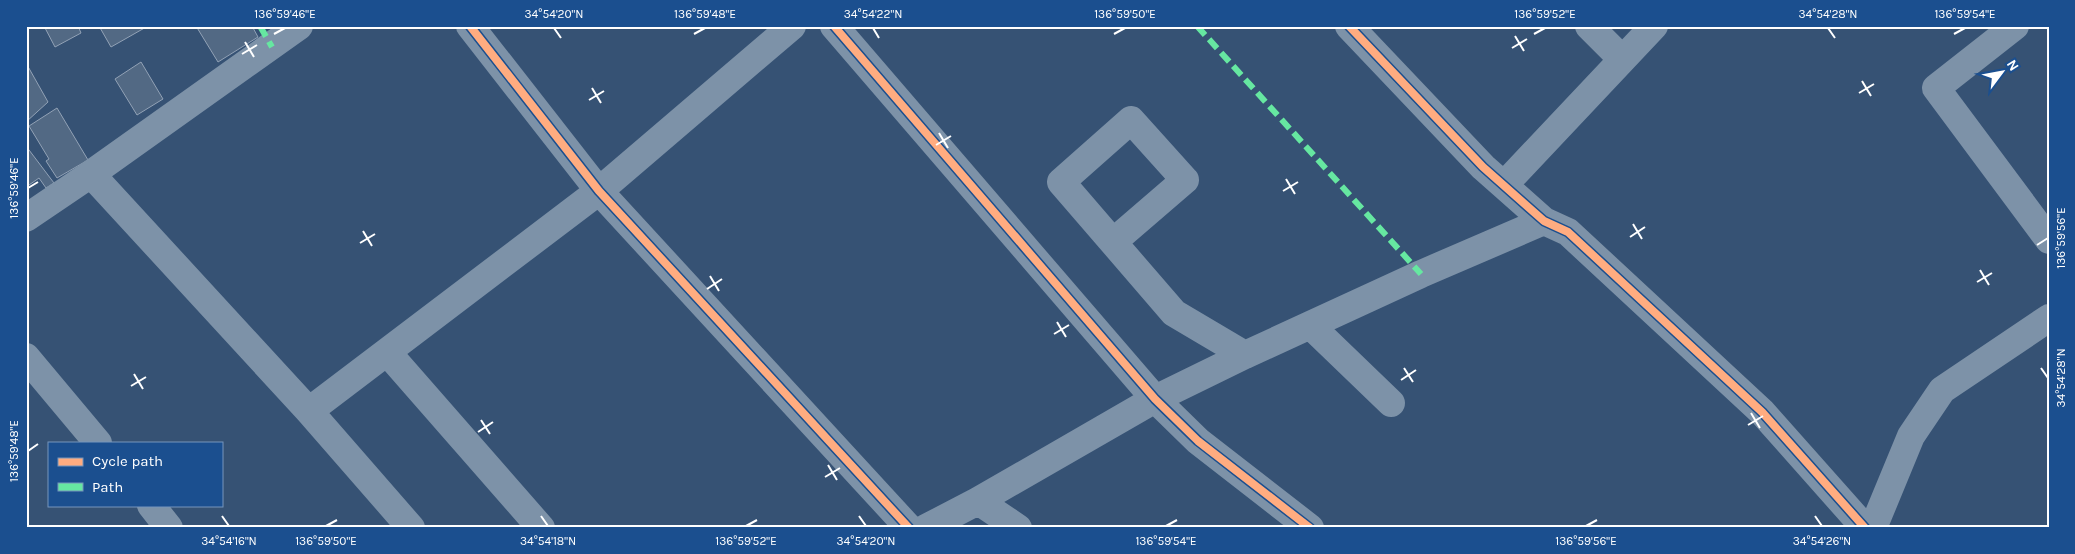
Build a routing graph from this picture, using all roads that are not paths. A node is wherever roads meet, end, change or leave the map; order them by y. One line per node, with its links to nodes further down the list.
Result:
1 (299, 26): 10 (street)
2 (470, 26): 12 (street)
3 (792, 26): 12 (street)
4 (834, 26): 22 (street)
5 (1349, 26): 11 (street)
6 (1589, 26): 9 (street)
7 (1654, 26): 9 (street)
8 (2015, 26): 15 (street)
9 (1622, 59): 11 (street)
10 (91, 174): 13 (street); 24 (street)
11 (1504, 185): 14 (street)
12 (599, 191): 19 (street); 31 (street)
13 (26, 218)
14 (1544, 220): 18 (street); 35 (street)
15 (2049, 240)
16 (1113, 242): 16 (street); 20 (street)
17 (2049, 318): 36 (street)
18 (1310, 325): 20 (street); 23 (street)
19 (387, 352): 24 (street); 30 (street)
20 (1245, 355): 22 (street)
21 (26, 357): 25 (street)
22 (1155, 399): 26 (street); 34 (street)
23 (1391, 403)
24 (309, 411): 29 (street)
25 (97, 442)
26 (978, 501): 32 (street); 33 (street)
27 (151, 506): 28 (street)
28 (170, 528)
29 (411, 528)
30 (542, 528)
31 (909, 528)
32 (926, 528)
33 (1018, 528)
34 (1310, 528)
35 (1865, 528)
36 (1873, 528)

